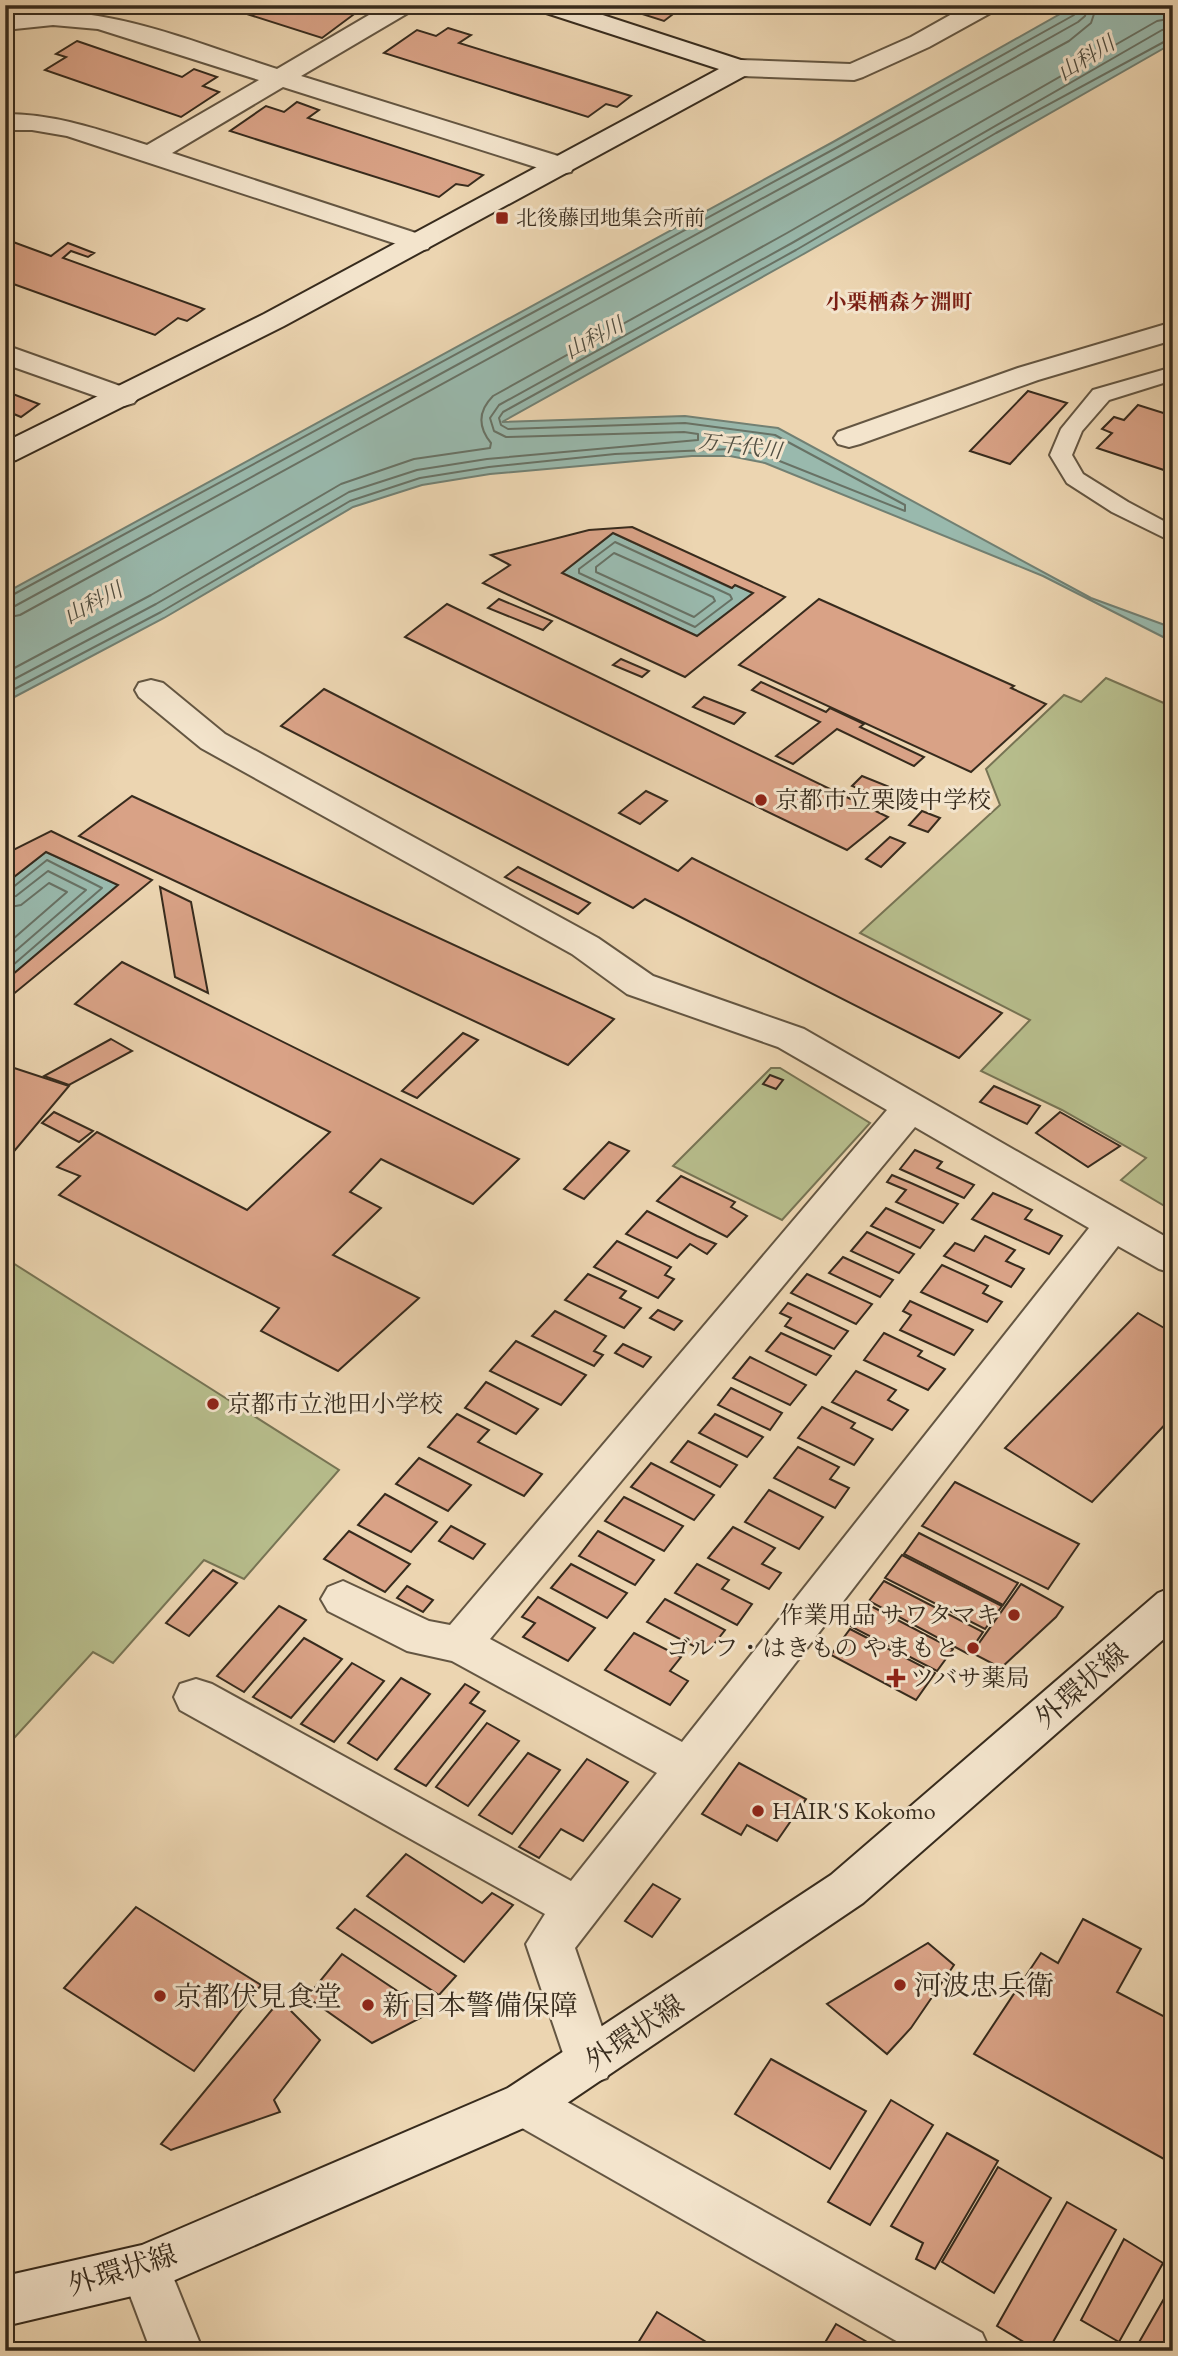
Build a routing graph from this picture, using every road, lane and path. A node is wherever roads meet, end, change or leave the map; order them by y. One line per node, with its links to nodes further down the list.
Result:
1 (404, 5): 6 (street)
2 (546, 5): 5 (street)
3 (987, 5): 5 (street)
4 (5, 22): 6 (street)
5 (741, 68): 9 (street)
6 (281, 79): 8 (street); 9 (street)
7 (5, 122): 8 (street)
8 (153, 153): 10 (street)
9 (561, 166): 10 (street)
10 (418, 243): 14 (street)
11 (1173, 331): 15 (street)
12 (5, 354): 14 (street)
13 (1173, 373): 17 (lane)
14 (124, 397): 16 (street)
15 (849, 438)
16 (5, 454)
17 (1173, 535)
18 (151, 690): 19 (street)
19 (910, 1108): 20 (street); 24 (street)
20 (1112, 1226): 21 (street); 26 (street)
21 (1173, 1259)
22 (343, 1599): 24 (street)
23 (1173, 1605): 28 (street, 外環状線)
24 (460, 1644): 26 (street)
25 (195, 1697): 27 (street)
26 (689, 1768): 27 (street)
27 (579, 1909): 28 (street)
28 (590, 2062): 29 (street, 外環状線)
29 (525, 2104): 30 (street, 外環状線); 33 (street)
30 (145, 2269): 31 (street, 外環状線); 32 (street)
31 (5, 2301)
32 (177, 2351)
33 (964, 2351)

